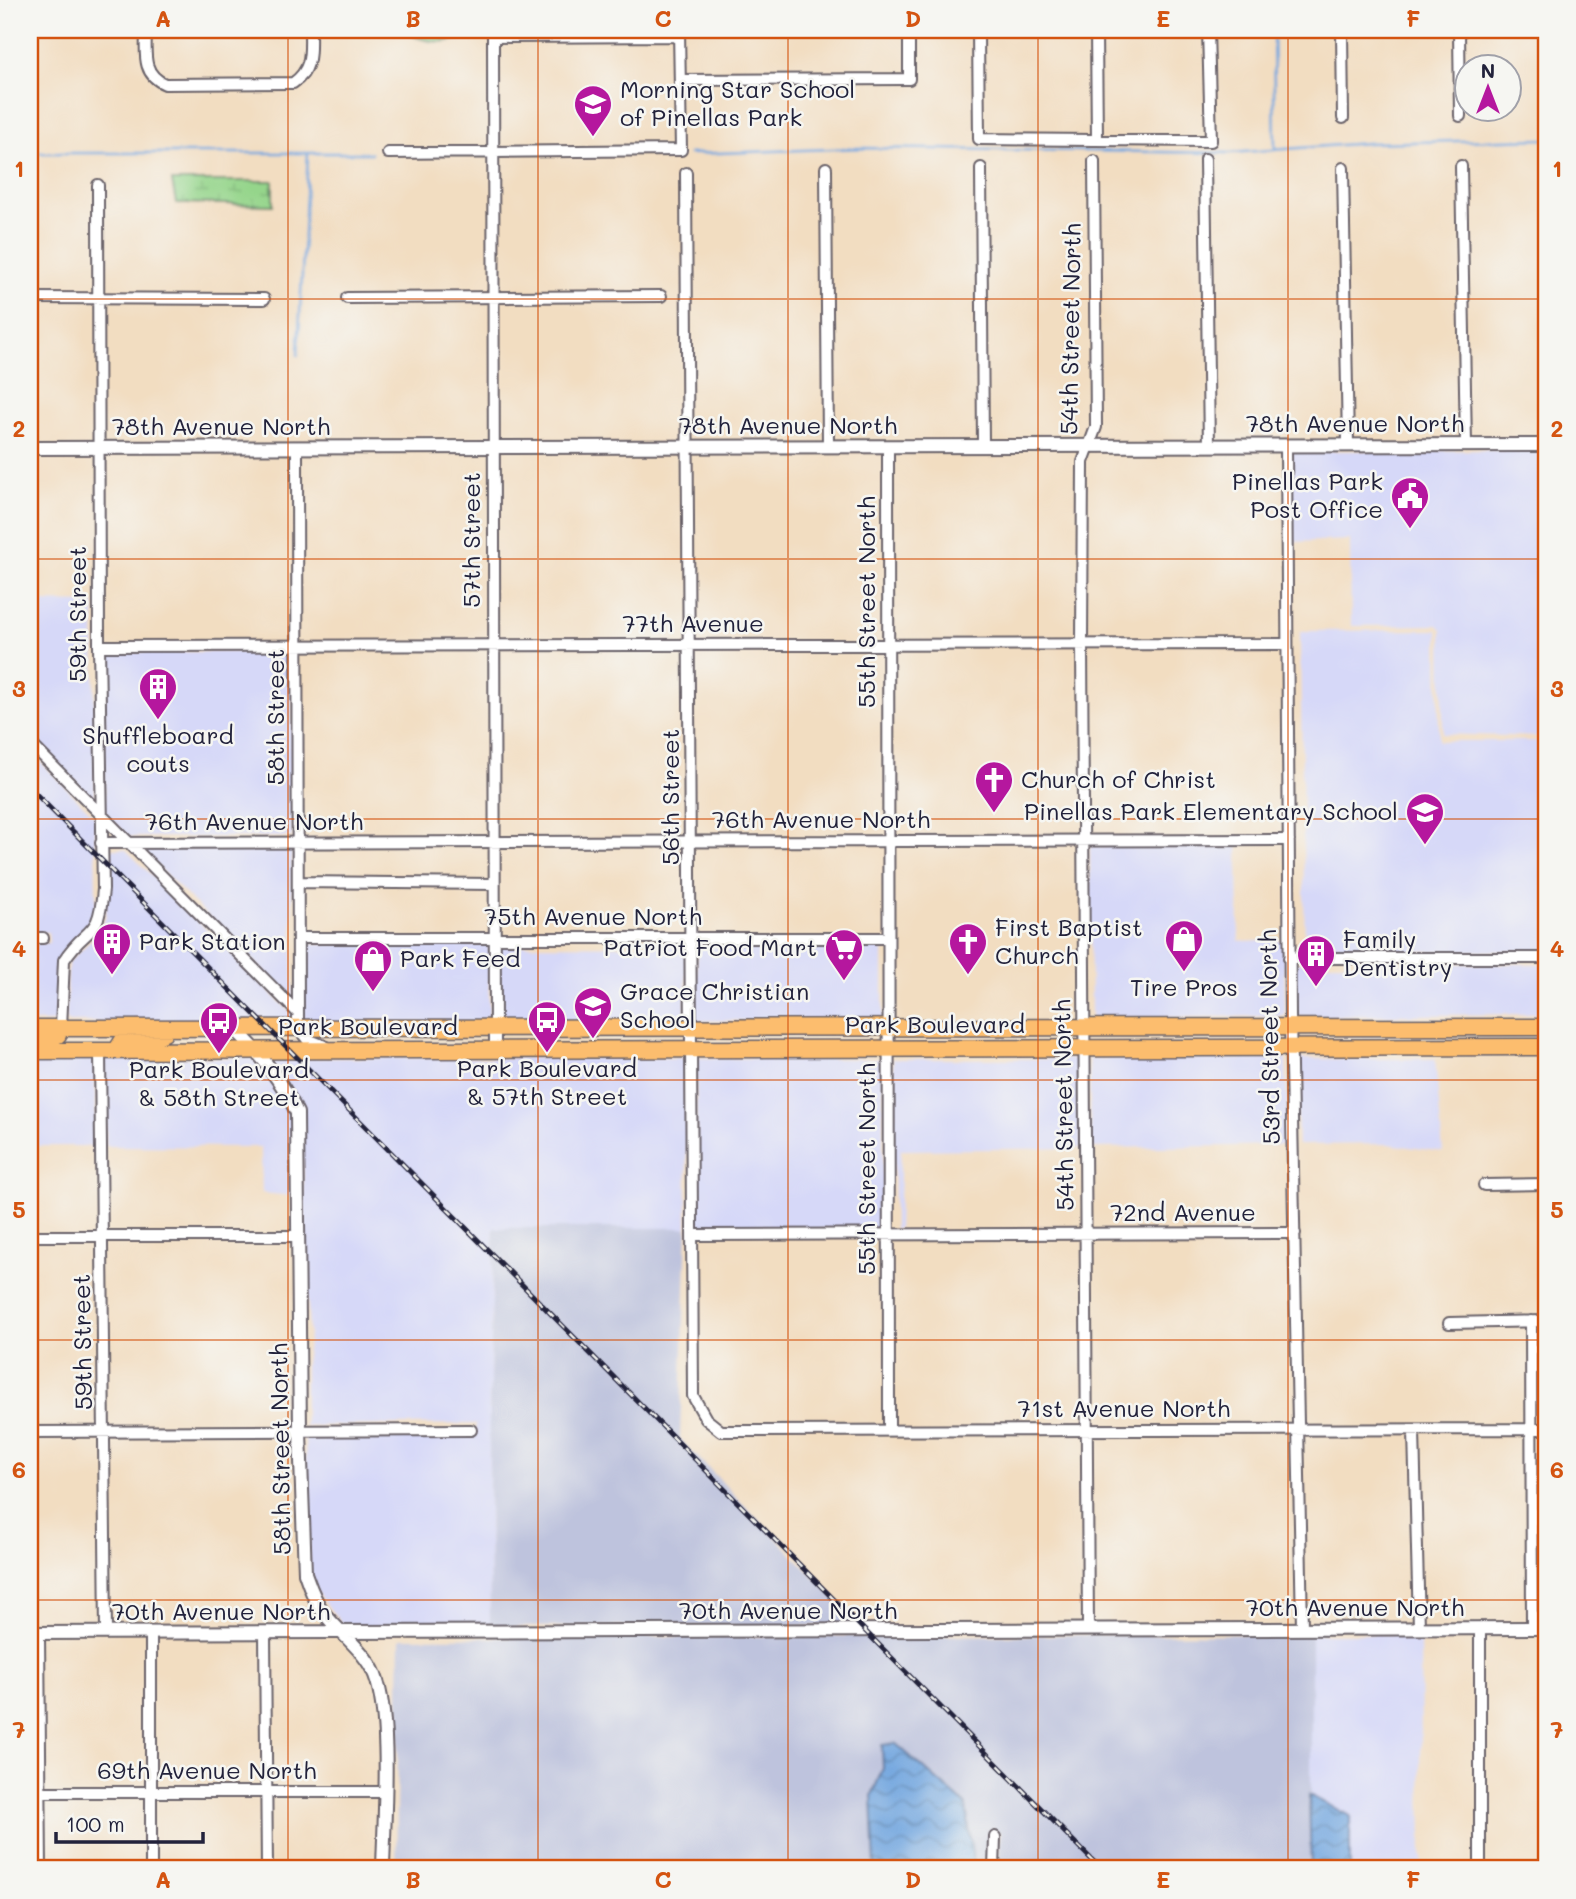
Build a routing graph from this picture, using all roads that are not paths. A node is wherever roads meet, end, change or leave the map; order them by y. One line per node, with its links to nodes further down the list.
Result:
1 (146, 30): 2 (street)
2 (310, 30)
3 (909, 30): 12 (street)
4 (978, 30): 14 (street)
5 (1096, 30): 14 (street)
6 (1208, 30): 14 (street)
7 (1342, 30): 13 (street)
8 (1459, 30): 11 (street)
9 (493, 33): 10 (street); 16 (street, 57th Street)
10 (679, 33): 12 (street)
11 (1459, 52)
12 (680, 80): 16 (street)
13 (1343, 118)
14 (1097, 140)
15 (388, 153): 16 (street)
16 (493, 154): 26 (street, 57th Street)
17 (1205, 159): 37 (street)
18 (1094, 161): 36 (street, 54th Street North)
19 (1461, 166): 32 (street)
20 (826, 168): 42 (street)
21 (981, 168): 35 (street)
22 (1343, 168): 31 (street)
23 (686, 173): 41 (street, 56th Street)
24 (98, 186): 28 (street, 59th Street)
25 (661, 296): 26 (street)
26 (493, 297): 29 (street); 40 (street, 57th Street)
27 (30, 298): 28 (street)
28 (99, 298): 30 (street); 39 (street, 59th Street)
29 (348, 298)
30 (264, 299)
31 (1348, 445): 32 (street, 78th Avenue North); 38 (street, 78th Avenue North)
32 (1466, 445): 33 (street, 78th Avenue North)
33 (1546, 445)
34 (888, 446): 35 (street, 78th Avenue North); 42 (street, 78th Avenue North); 48 (street, 55th Street North)
35 (983, 446): 36 (street, 78th Avenue North)
36 (1091, 446): 37 (street, 78th Avenue North); 45 (street, 54th Street North)
37 (1209, 446): 38 (street, 78th Avenue North)
38 (1286, 446): 46 (street, 53rd Street North)
39 (98, 447): 43 (street, 78th Avenue North); 44 (street, 78th Avenue North); 49 (street, 59th Street)
40 (493, 447): 41 (street, 78th Avenue North); 44 (street, 78th Avenue North); 51 (street, 57th Street)
41 (690, 447): 42 (street, 78th Avenue North); 47 (street, 56th Street)
42 (828, 447)
43 (30, 448)
44 (297, 448): 50 (street, 58th Street)
45 (1082, 644): 46 (street, 77th Avenue); 48 (street, 77th Avenue); 56 (street, 54th Street North)
46 (1287, 644): 54 (street, 53rd Street North)
47 (691, 645): 48 (street, 77th Avenue); 51 (street, 77th Avenue); 58 (street, 56th Street)
48 (888, 645): 55 (street, 55th Street North)
49 (99, 646): 50 (street, 77th Avenue); 53 (street, 59th Street)
50 (297, 646): 51 (street, 77th Avenue); 61 (street, 58th Street)
51 (493, 646): 57 (street, 57th Street)
52 (30, 743): 53 (street)
53 (100, 815): 59 (street, 59th Street); 60 (street)
54 (1289, 840): 56 (street, 76th Avenue North); 70 (street, 53rd Street North)
55 (888, 841): 56 (street, 76th Avenue North); 58 (street, 76th Avenue North); 68 (street, 55th Street North)
56 (1085, 841): 74 (street, 54th Street North)
57 (494, 842): 58 (street, 76th Avenue North); 61 (street, 76th Avenue North); 63 (street, 57th Street)
58 (692, 842): 69 (street, 56th Street)
59 (101, 843): 60 (street, 76th Avenue North); 80 (street, 59th Street)
60 (127, 843): 61 (street, 76th Avenue North); 72 (street)
61 (297, 843): 62 (street, 58th Street)
62 (298, 882): 63 (street); 66 (street, 58th Street)
63 (494, 884): 67 (street, 57th Street)
64 (30, 938): 65 (street)
65 (43, 938)
66 (298, 938): 67 (street, 75th Avenue North); 72 (street, 58th Street)
67 (495, 938): 69 (street, 75th Avenue North); 76 (street, 57th Street)
68 (888, 938): 69 (street, 75th Avenue North); 73 (street, 55th Street North)
69 (692, 939): 77 (street, 56th Street)
70 (1289, 958): 71 (street); 75 (street, 53rd Street North)
71 (1546, 958)
72 (298, 1020): 76 (main road, Park Boulevard); 82 (main road, Park Boulevard); 90 (street)
73 (888, 1026): 74 (main road, Park Boulevard); 77 (main road, Park Boulevard); 85 (street, 55th Street North)
74 (1083, 1026): 75 (main road, Park Boulevard); 86 (street, 54th Street North)
75 (1290, 1026): 78 (main road, Park Boulevard); 87 (street, 53rd Street North)
76 (495, 1027): 77 (main road, Park Boulevard); 88 (street, 57th Street)
77 (690, 1027): 89 (street, 56th Street)
78 (1546, 1027)
79 (30, 1028): 80 (main road, Park Boulevard)
80 (61, 1028): 81 (main road, Park Boulevard); 83 (main road)
81 (172, 1028): 82 (main road, Park Boulevard); 92 (main road)
82 (232, 1028): 93 (street, 58th Street North)
83 (30, 1040)
84 (1546, 1047): 87 (main road, Park Boulevard)
85 (888, 1048): 86 (main road, Park Boulevard); 89 (main road, Park Boulevard); 99 (street, 55th Street North)
86 (1084, 1048): 87 (main road, Park Boulevard); 96 (street, 54th Street North)
87 (1291, 1048): 97 (street, 53rd Street North)
88 (495, 1049): 89 (main road, Park Boulevard); 90 (main road, Park Boulevard)
89 (691, 1049): 98 (street, 56th Street)
90 (333, 1050): 93 (main road, Park Boulevard)
91 (30, 1051): 92 (main road, Park Boulevard)
92 (108, 1051): 93 (main road, Park Boulevard); 101 (street, 59th Street)
93 (256, 1051): 102 (street, 58th Street North)
94 (1546, 1184): 95 (street)
95 (1484, 1185)
96 (1087, 1234): 97 (street, 72nd Avenue); 99 (street, 72nd Avenue); 112 (street, 54th Street North)
97 (1295, 1234): 111 (street, 53rd Street North)
98 (692, 1235): 99 (street, 72nd Avenue); 106 (street, 56th Street)
99 (888, 1235): 110 (street, 55th Street North)
100 (30, 1236): 101 (street)
101 (102, 1236): 102 (street); 115 (street, 59th Street)
102 (299, 1236): 116 (street, 58th Street North)
103 (1531, 1321): 104 (street); 105 (street); 107 (street)
104 (1546, 1321)
105 (1448, 1323)
106 (706, 1419): 110 (street, 71st Avenue North)
107 (1529, 1429): 108 (street, 71st Avenue North); 113 (street, 71st Avenue North); 119 (street)
108 (1546, 1429)
109 (471, 1430): 116 (street)
110 (889, 1430): 112 (street, 71st Avenue North)
111 (1298, 1430): 112 (street, 71st Avenue North); 113 (street, 71st Avenue North); 121 (street, 53rd Street North)
112 (1086, 1431): 122 (street, 54th Street North)
113 (1415, 1431): 117 (street)
114 (30, 1432): 115 (street)
115 (105, 1432): 116 (street); 124 (street, 59th Street)
116 (300, 1432): 127 (street, 58th Street North)
117 (1419, 1628): 118 (street, 70th Avenue North); 121 (street, 70th Avenue North)
118 (1480, 1628): 119 (street, 70th Avenue North); 138 (street)
119 (1532, 1628): 120 (street, 70th Avenue North)
120 (1546, 1628)
121 (1302, 1629): 122 (street, 70th Avenue North)
122 (1088, 1630): 127 (street, 70th Avenue North)
123 (34, 1633): 124 (street, 70th Avenue North); 128 (street)
124 (107, 1633): 125 (street, 70th Avenue North)
125 (151, 1633): 126 (street, 70th Avenue North); 131 (street)
126 (265, 1633): 127 (street, 70th Avenue North); 129 (street)
127 (342, 1633): 130 (street, 58th Street North)
128 (35, 1792): 131 (street, 69th Avenue North); 133 (street)
129 (266, 1792): 130 (street, 69th Avenue North); 131 (street, 69th Avenue North); 135 (street)
130 (384, 1792): 136 (street, 58th Street North)
131 (151, 1793): 134 (street)
132 (995, 1837): 137 (street)
133 (41, 1869)
134 (151, 1869)
135 (267, 1869)
136 (383, 1869)
137 (994, 1869)
138 (1480, 1869)

